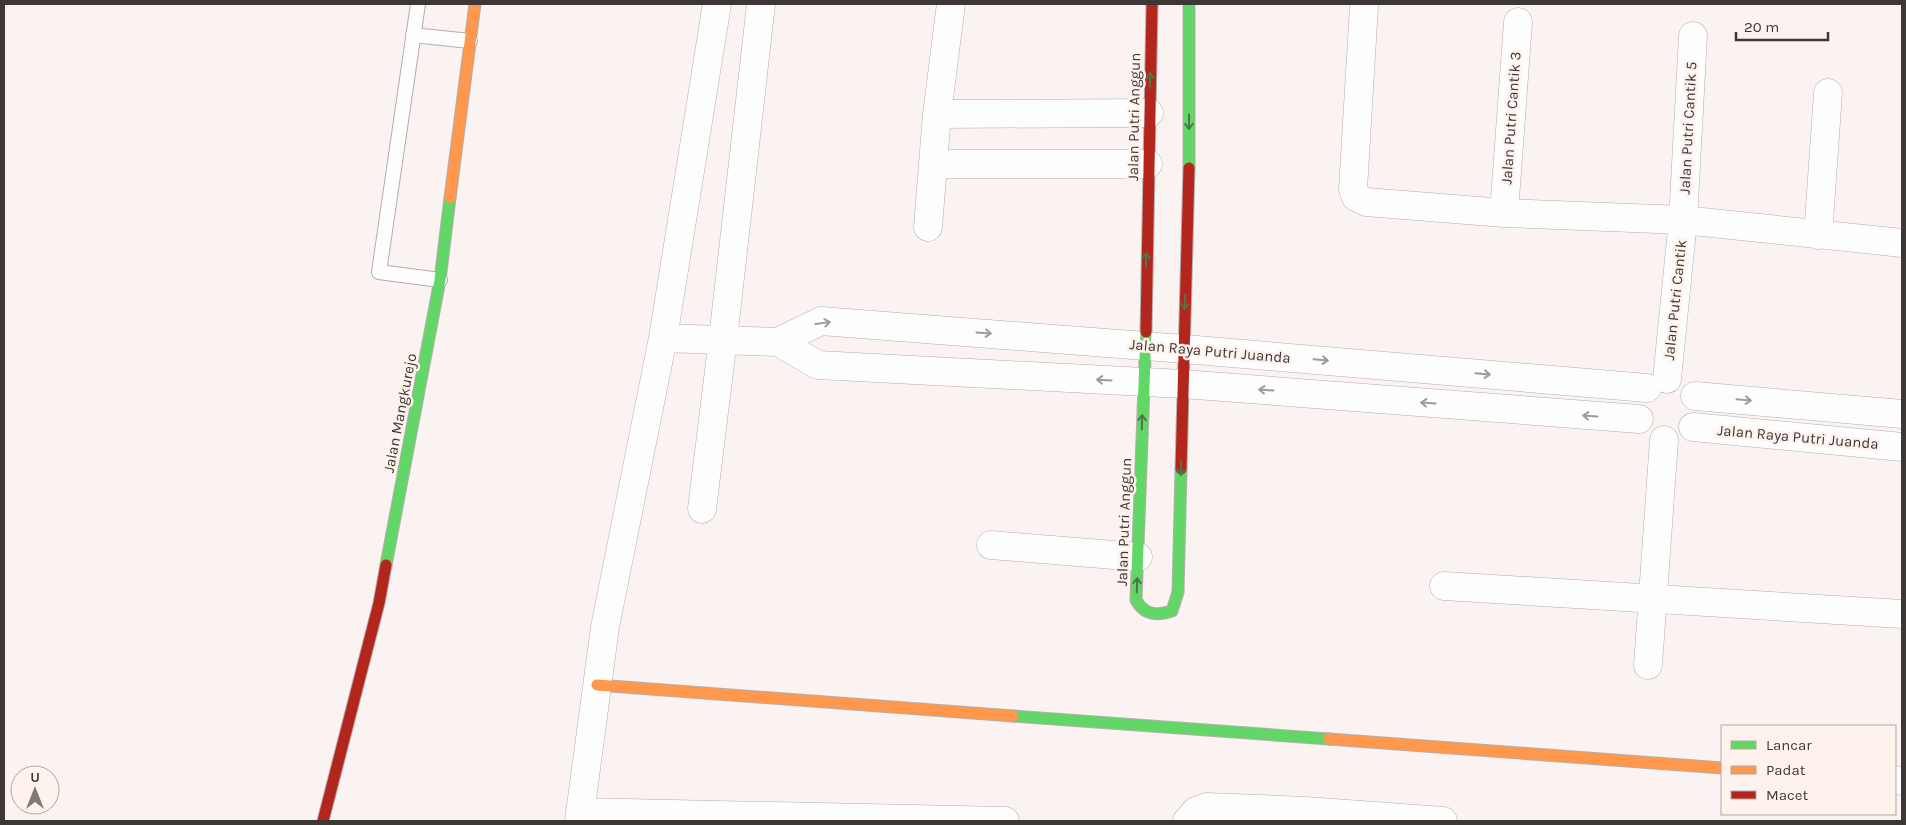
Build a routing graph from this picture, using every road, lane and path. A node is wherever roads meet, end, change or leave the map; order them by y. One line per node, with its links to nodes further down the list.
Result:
1 (418, 4): 10 (lane)
2 (475, 4): 12 (street, Jalan Mangkurejo)
3 (717, 4): 24 (street)
4 (761, 4): 25 (street)
5 (950, 4): 15 (street)
6 (1152, 4): 14 (street, Jalan Putri Anggun, one-way to 6)
7 (1189, 4): 28 (street, Jalan Putri Anggun, one-way to 28)
8 (1364, 6): 18 (street)
9 (1518, 22): 18 (street, Jalan Putri Cantik 3)
10 (413, 35): 12 (lane); 23 (lane)
11 (1693, 36): 19 (street, Jalan Putri Cantik 5)
12 (470, 41): 23 (street, Jalan Mangkurejo)
13 (1828, 93): 21 (street)
14 (1149, 113): 15 (street); 17 (street, Jalan Putri Anggun)
15 (937, 114): 16 (street)
16 (934, 164): 17 (street); 20 (street)
17 (1148, 164): 27 (street, Jalan Putri Anggun, one-way to 17)
18 (1504, 213): 19 (street)
19 (1683, 220): 21 (street); 31 (street, Jalan Putri Cantik)
20 (928, 227)
21 (1818, 234): 22 (street)
22 (1902, 243)
23 (440, 280): 48 (street, Jalan Mangkurejo)
24 (663, 338): 25 (street, Jalan Raya Putri Juanda); 45 (street)
25 (723, 339): 26 (street, Jalan Raya Putri Juanda); 38 (street)
26 (778, 342): 27 (street, Jalan Raya Putri Juanda, one-way to 27); 29 (street, Jalan Raya Putri Juanda, one-way to 26)
27 (1146, 346): 28 (street, Jalan Raya Putri Juanda); 29 (street, Jalan Putri Anggun)
28 (1184, 349): 30 (street, Jalan Putri Anggun); 31 (street, Jalan Raya Putri Juanda, one-way to 31)
29 (1143, 382): 30 (street, Jalan Raya Putri Juanda); 40 (street, Jalan Putri Anggun, one-way to 29)
30 (1183, 384): 34 (street, Jalan Raya Putri Juanda, one-way to 30); 40 (street, Jalan Putri Anggun, one-way to 40)
31 (1657, 384): 32 (street); 34 (street)
32 (1695, 396): 33 (street, one-way to 33); 35 (street)
33 (1902, 414)
34 (1639, 419): 36 (street)
35 (1693, 427): 36 (street); 37 (street, Jalan Raya Putri Juanda)
36 (1664, 440): 42 (street)
37 (1902, 447)
38 (702, 509)
39 (991, 545): 40 (street)
40 (1138, 557)
41 (1444, 586): 42 (street)
42 (1654, 599): 43 (street); 44 (street)
43 (1902, 614)
44 (1648, 665)
45 (597, 685): 46 (street); 47 (street)
46 (1721, 768)
47 (580, 816): 49 (street)
48 (323, 821)
49 (1005, 821)
50 (1187, 821): 51 (street)
51 (1443, 821)

